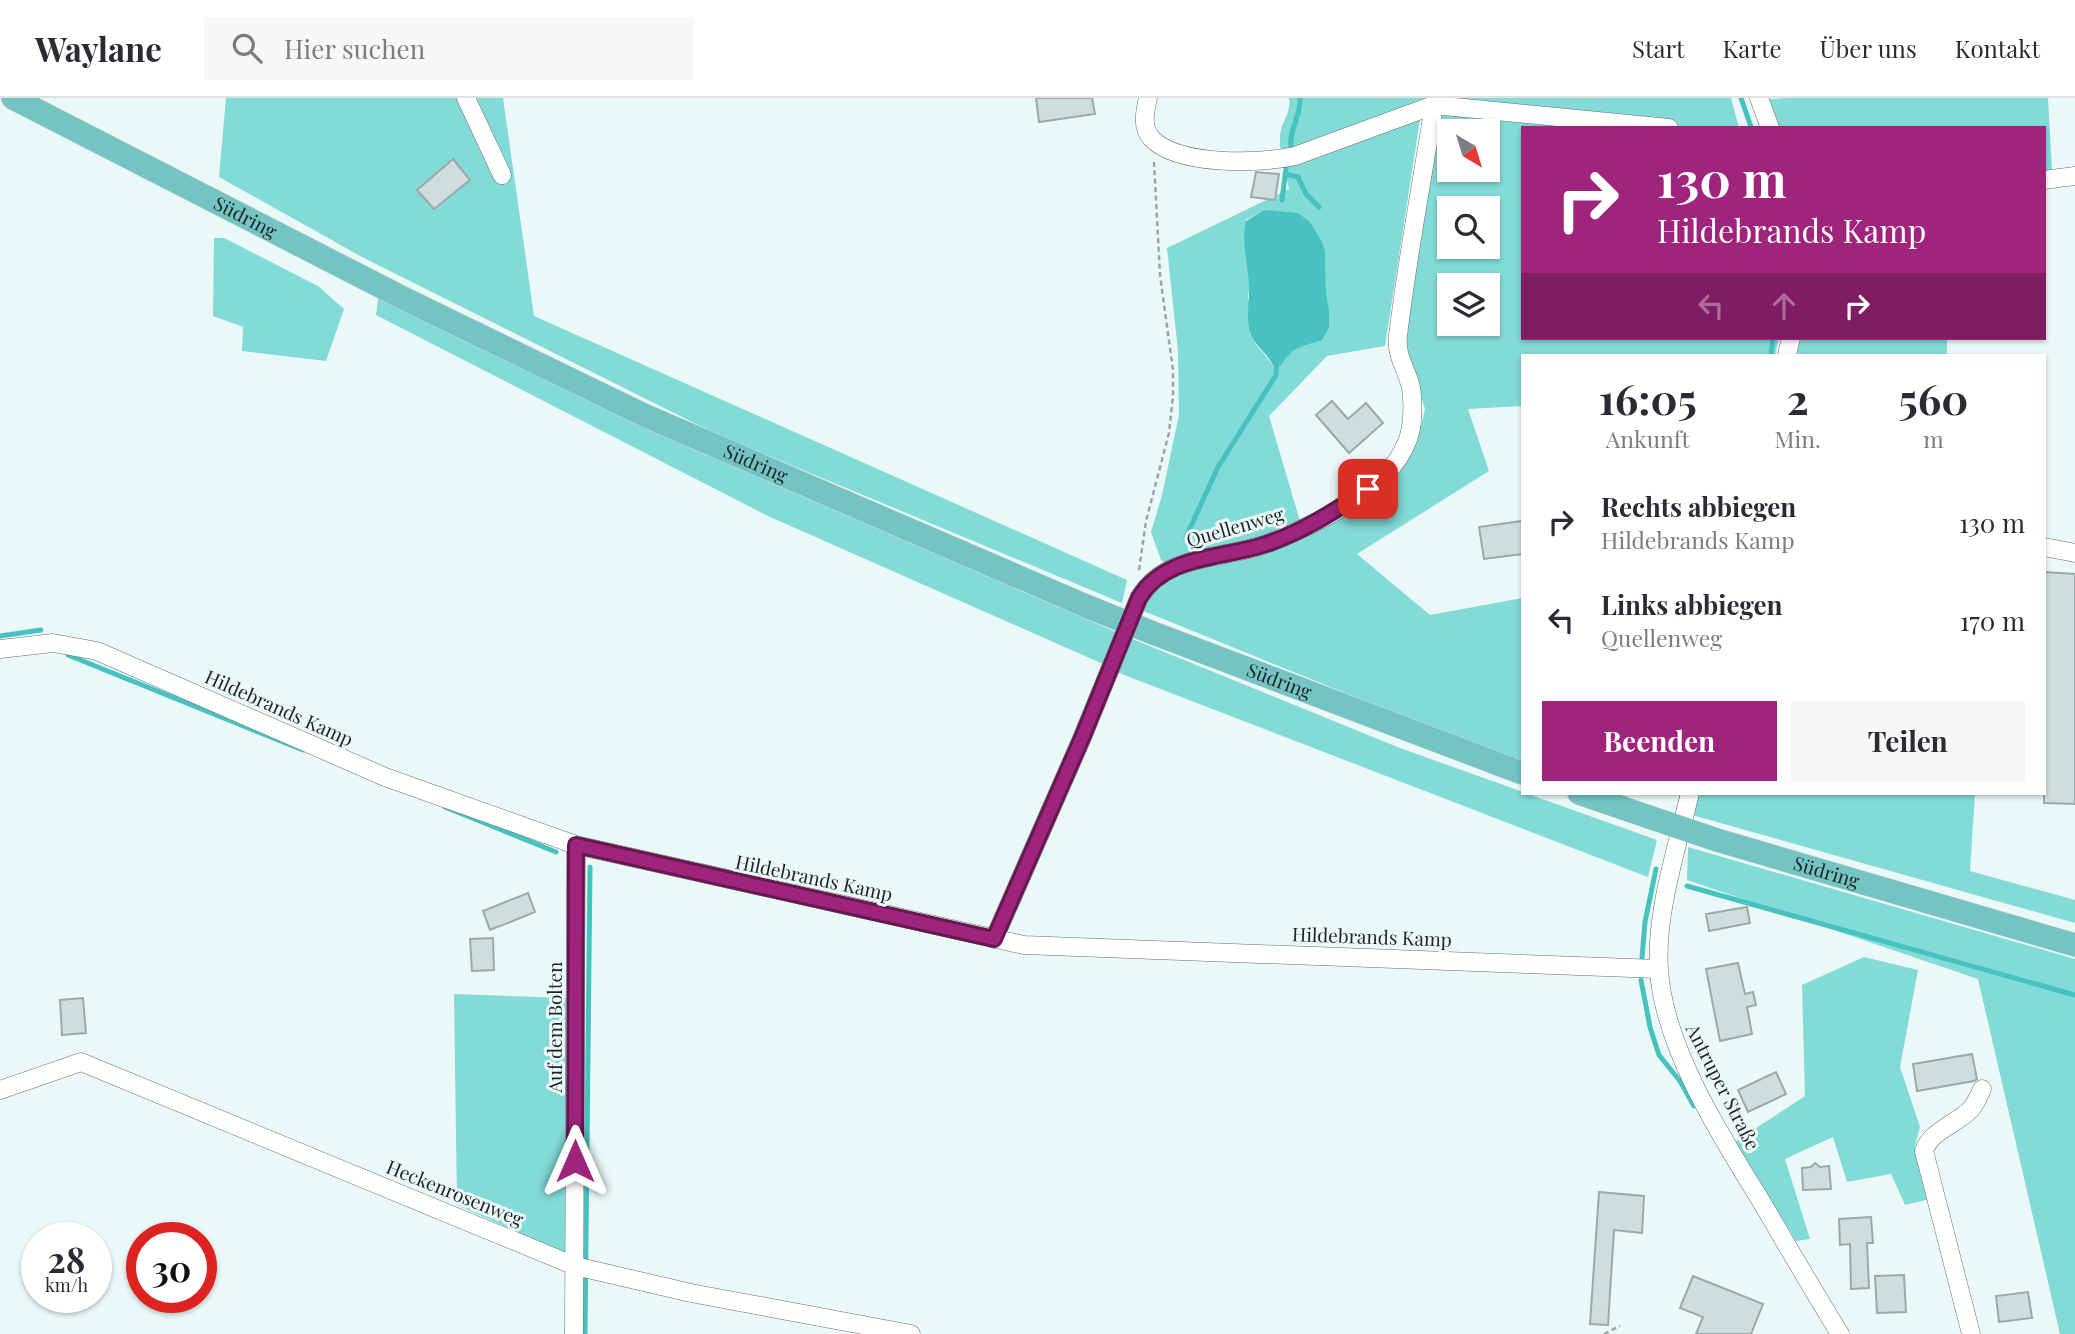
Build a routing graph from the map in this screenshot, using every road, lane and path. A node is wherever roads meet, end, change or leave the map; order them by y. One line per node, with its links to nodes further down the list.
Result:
1 (13, 98): 16 (main road, Südring, bridge)
2 (466, 98): 9 (street)
3 (1148, 98): 8 (street)
4 (1759, 98): 7 (street)
5 (1434, 105): 6 (street); 8 (street); 14 (street, Quellenweg)
6 (1649, 126)
7 (1769, 126)
8 (1167, 149): 14 (path)
9 (502, 175)
10 (2075, 176): 11 (street)
11 (2046, 180)
12 (2046, 547): 13 (street)
13 (2075, 553)
14 (1139, 598): 20 (street, Quellenweg)
15 (0, 649): 19 (street, Hildebrands Kamp)
16 (1521, 773)
17 (1585, 795): 21 (main road, Südring, bridge)
18 (1690, 795): 22 (street, Antruper Straße)
19 (576, 845): 20 (street, Hildebrands Kamp); 25 (street, Auf dem Bolten)
20 (994, 939): 22 (street, Hildebrands Kamp)
21 (2075, 945)
22 (1658, 969): 30 (street, Antruper Straße)
23 (1982, 1089): 31 (street)
24 (0, 1090): 25 (street, Heckenrosenweg)
25 (575, 1266): 27 (street, Auf dem Bolten); 28 (street, Heckenrosenweg)
26 (1620, 1326): 29 (path)
27 (574, 1334)
28 (911, 1334)
29 (1604, 1334)
30 (1840, 1334)
31 (1971, 1334)

